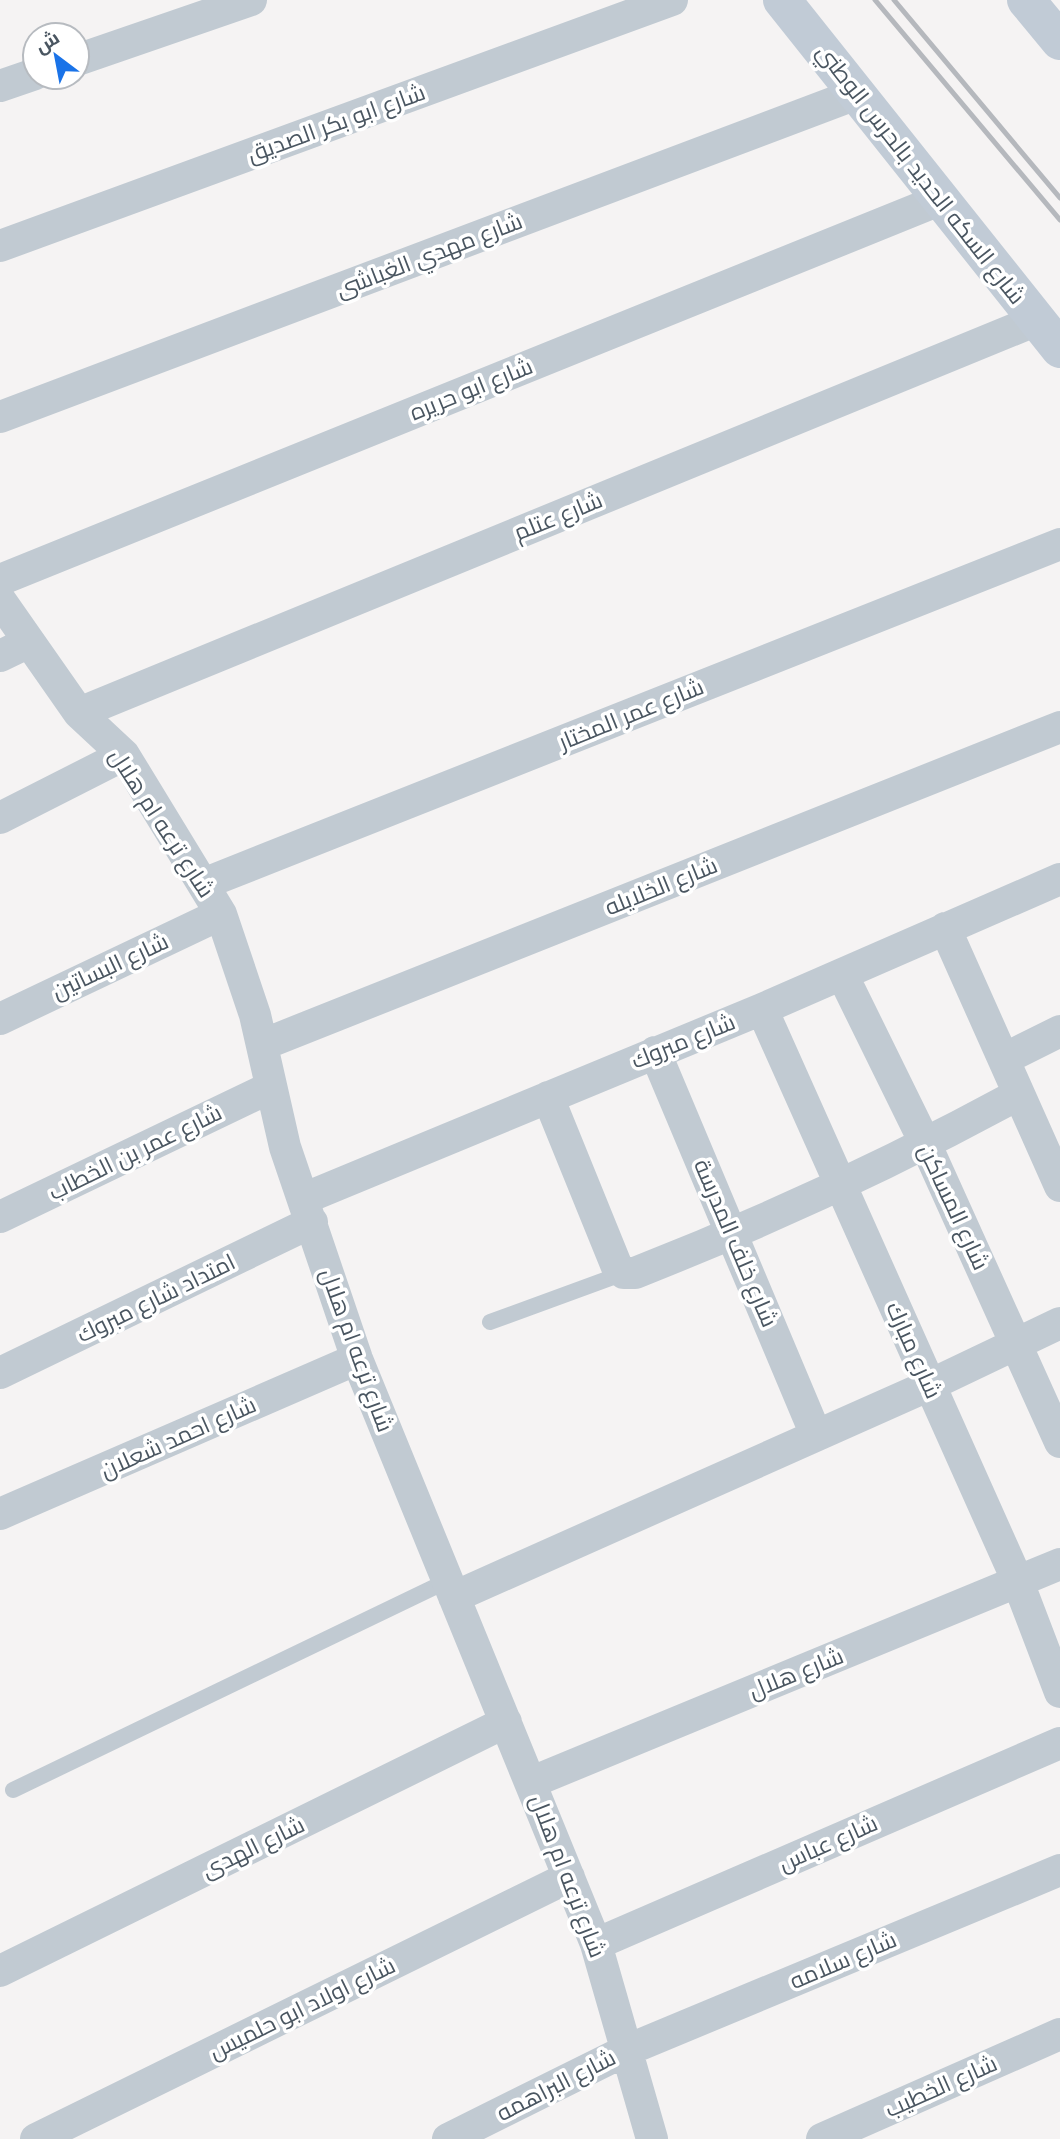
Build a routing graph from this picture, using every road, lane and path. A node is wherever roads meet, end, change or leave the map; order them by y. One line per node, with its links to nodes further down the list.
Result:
1 (251, 0): 6 (street)
2 (672, 0): 11 (street, شارع ابو بكر الصديق)
3 (782, 0): 9 (street, شارع السكه الحديد بالحرس الوطني)
4 (1026, 0): 5 (street)
5 (1060, 41)
6 (91, 55)
7 (21, 79): 8 (street)
8 (0, 86)
9 (859, 93): 10 (street, شارع السكه الحديد بالحرس الوطني); 13 (street, شارع مهدي الغباشى)
10 (942, 199): 12 (street, شارع السكه الحديد بالحرس الوطني); 15 (street, شارع ابو حريره)
11 (0, 246)
12 (1049, 334): 19 (street, شارع عتلم)
13 (0, 418)
14 (1060, 544): 24 (street, شارع عمر المختار)
15 (0, 580)
16 (0, 600): 17 (street, شارع ترعه ام هلال)
17 (29, 642): 18 (street); 19 (street, شارع ترعه ام هلال)
18 (0, 656)
19 (79, 713): 21 (street, شارع ترعه ام هلال)
20 (1060, 727): 31 (street, شارع الخلايله)
21 (124, 755): 22 (street); 24 (street, شارع ترعه ام هلال)
22 (0, 818)
23 (1060, 879): 26 (street, شارع مبروك)
24 (203, 884): 25 (street, شارع ترعه ام هلال)
25 (220, 914): 29 (street, شارع البساتين); 31 (street, شارع ترعه ام هلال)
26 (945, 928): 27 (street, شارع مبروك); 33 (street)
27 (842, 974): 28 (street, شارع مبروك); 37 (street, شارع المساكن)
28 (762, 1009): 32 (street, شارع مبروك); 39 (street, شارع مبارك)
29 (0, 1019)
30 (1060, 1031): 33 (street)
31 (262, 1045): 34 (street, شارع ترعه ام هلال)
32 (655, 1052): 36 (street, شارع مبروك); 42 (street, شارع خلف المدرسة)
33 (1004, 1059): 35 (street)
34 (271, 1087): 40 (street, شارع ترعه ام هلال); 41 (street, شارع عمر بن الخطاب)
35 (1019, 1094): 37 (street); 38 (street)
36 (548, 1097): 40 (street, شارع مبروك); 43 (street)
37 (926, 1145): 39 (street); 46 (street, شارع المساكن)
38 (1058, 1178)
39 (840, 1187): 42 (street); 49 (street, شارع مبارك)
40 (308, 1210): 47 (street, شارع ترعه ام هلال); 48 (street, امتداد شارع مبروك)
41 (0, 1217)
42 (733, 1235): 43 (street); 50 (street, شارع خلف المدرسة)
43 (624, 1273): 44 (lane)
44 (489, 1322)
45 (1060, 1323): 46 (street)
46 (1016, 1343): 49 (street); 51 (street, شارع المساكن)
47 (357, 1359): 52 (street, شارع احمد شعلان); 55 (street, شارع ترعه ام هلال)
48 (0, 1373)
49 (930, 1385): 50 (street); 54 (street, شارع مبارك)
50 (816, 1435): 55 (street)
51 (1060, 1443)
52 (0, 1514)
53 (1060, 1564): 54 (street, شارع هلال)
54 (1018, 1582): 56 (street, شارع مبارك); 59 (street, شارع هلال)
55 (450, 1589): 57 (street, شارع ترعه ام هلال); 60 (lane)
56 (1060, 1692)
57 (506, 1722): 59 (street, شارع ترعه ام هلال); 64 (street, شارع الهدى)
58 (1060, 1743): 63 (street, شارع عباس)
59 (532, 1782): 62 (street, شارع ترعه ام هلال)
60 (13, 1790)
61 (1060, 1870): 66 (street, شارع سلامه)
62 (569, 1877): 63 (street, شارع ترعه ام هلال); 67 (street, شارع اولاد ابو حلميس)
63 (596, 1944): 66 (street, شارع ترعه ام هلال)
64 (0, 1971)
65 (1060, 2034): 70 (street, شارع الخطيب)
66 (625, 2051): 68 (street, شارع البراهمه); 69 (street, شارع ترعه ام هلال)
67 (36, 2139)
68 (448, 2139)
69 (652, 2139)
70 (822, 2139)

